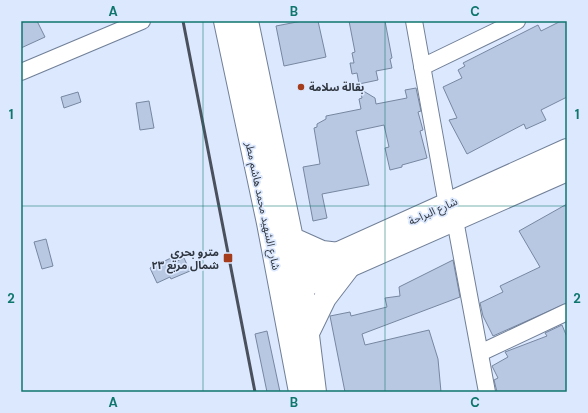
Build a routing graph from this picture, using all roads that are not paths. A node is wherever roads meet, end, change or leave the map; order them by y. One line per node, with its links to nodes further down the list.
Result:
1 (142, 21): 7 (street)
2 (225, 21): 17 (main road, شارع الشهيد محمد هاشم مطر)
3 (248, 21): 11 (main road, شارع الشهيد محمد هاشم مطر)
4 (414, 21): 6 (street)
5 (517, 21): 6 (street)
6 (422, 66): 10 (street)
7 (21, 72)
8 (567, 150): 10 (main road, شارع البراحة)
9 (567, 170): 10 (main road, شارع البراحة)
10 (451, 213): 12 (main road, شارع البراحة); 16 (street)
11 (293, 238): 12 (main road); 13 (main road, شارع الشهيد محمد هاشم مطر)
12 (344, 261): 13 (main road, شارع البراحة); 15 (main road)
13 (301, 279): 15 (main road, شارع الشهيد محمد هاشم مطر)
14 (567, 312): 16 (street)
15 (308, 333): 18 (main road, شارع الشهيد محمد هاشم مطر)
16 (480, 353): 19 (street)
17 (300, 392)
18 (315, 392)
19 (487, 392)

